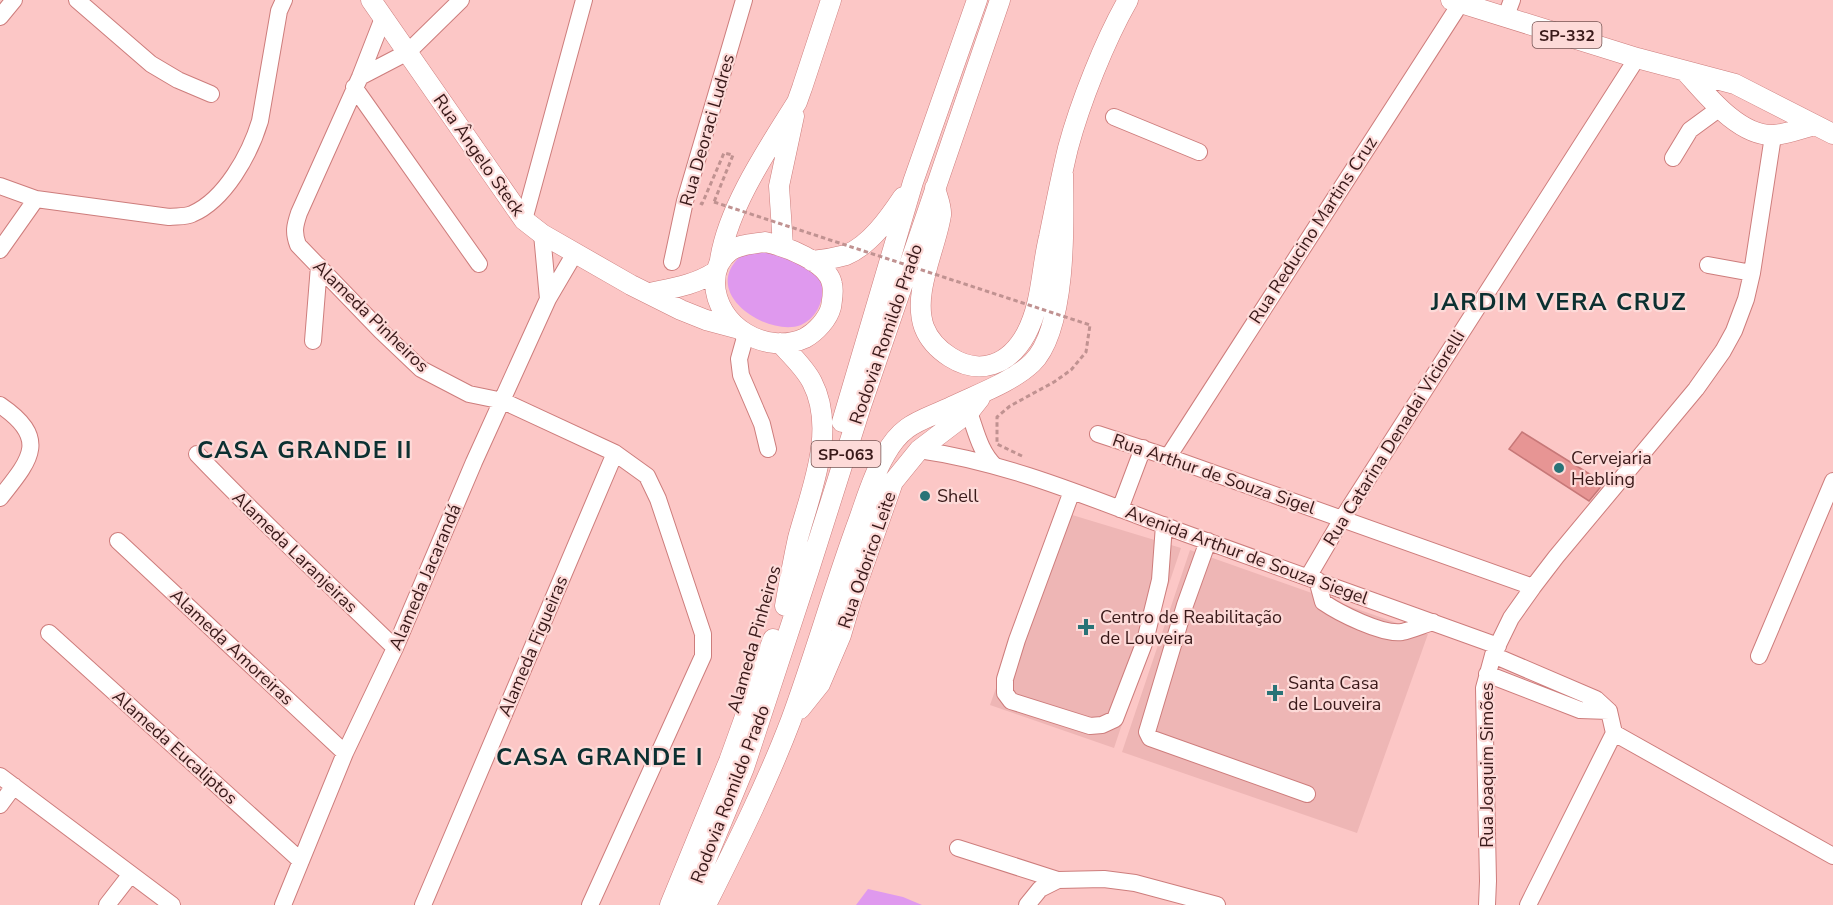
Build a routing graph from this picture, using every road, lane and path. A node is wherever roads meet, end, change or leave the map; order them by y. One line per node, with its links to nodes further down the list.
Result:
1 (14, 0): 15 (street)
2 (77, 0): 23 (street)
3 (284, 0): 36 (street)
4 (371, 0): 16 (main road, Rua Ângelo Steck)
5 (461, 0): 18 (street)
6 (584, 0): 38 (street)
7 (744, 0): 44 (street, Rua Deoraci Ludres)
8 (831, 0): 24 (main road)
9 (977, 0): 33 (main road, Rodovia Romildo Prado / SP-063)
10 (1000, 0): 35 (main road, Rodovia Romildo Prado / SP-063)
11 (1119, 0): 17 (main road)
12 (1128, 0): 17 (main road)
13 (1455, 2): 14 (main road, SP-332); 65 (street, Rua Reducino Martins Cruz)
14 (1509, 8): 19 (main road, SP-332)
15 (0, 17)
16 (383, 18): 18 (main road, Rua Ângelo Steck); 21 (street, Alameda Pinheiros)
17 (1113, 32): 32 (main road)
18 (408, 52): 21 (street); 38 (main road, Rua Ângelo Steck)
19 (1637, 58): 20 (main road, SP-332); 72 (street, Rua Catarina Denadai Viciorelli)
20 (1684, 70): 22 (main road, SP-332); 26 (main road, SP-332)
21 (357, 82): 45 (street); 47 (street, Alameda Pinheiros)
22 (1735, 84): 25 (main road, SP-332); 26 (main road)
23 (211, 94)
24 (796, 102): 40 (main road); 48 (main road)
25 (1775, 104): 28 (main road, SP-332); 29 (main road)
26 (1719, 108): 29 (main road, SP-332); 31 (street)
27 (1114, 117): 30 (street)
28 (1828, 130): 29 (main road, SP-332)
29 (1773, 136): 49 (street, Rua Joaquim Simões)
30 (1198, 152)
31 (1673, 158)
32 (1063, 174): 35 (main road); 55 (main road)
33 (913, 183): 43 (main road); 79 (main road, Rodovia Romildo Prado / SP-063)
34 (0, 186): 36 (street)
35 (935, 188): 106 (main road, Rodovia Romildo Prado / SP-063)
36 (36, 199): 41 (street)
37 (702, 204): 67 (path, bridge)
38 (524, 220): 39 (main road, Rua Ângelo Steck)
39 (542, 234): 42 (main road, Rua Ângelo Steck); 51 (street)
40 (783, 246): 43 (main road); 48 (main road)
41 (0, 250)
42 (575, 253): 50 (main road, Rua Ângelo Steck); 51 (street, Alameda Jacarandá)
43 (812, 261): 54 (main road)
44 (672, 262)
45 (479, 264)
46 (1708, 264): 49 (street)
47 (320, 266): 53 (street); 56 (street, Alameda Pinheiros)
48 (718, 266): 50 (main road); 52 (main road)
49 (1752, 273): 78 (street, Rua Joaquim Simões)
50 (650, 293): 52 (main road, Rua Ângelo Steck)
51 (548, 299): 56 (street, Alameda Jacarandá)
52 (741, 331): 54 (main road, Rua Ângelo Steck); 60 (street)
53 (313, 341)
54 (780, 344): 79 (main road)
55 (988, 388): 58 (main road, Rua Odorico Leite); 88 (main road)
56 (502, 401): 63 (street, Alameda Pinheiros); 83 (street, Alameda Jacarandá)
57 (0, 405): 70 (street)
58 (969, 412): 62 (main road, Rua Odorico Leite); 66 (street)
59 (1098, 434): 61 (street, Rua Arthur de Souza Sigel)
60 (768, 448)
61 (1143, 448): 65 (street, Rua Arthur de Souza Sigel); 71 (street)
62 (920, 450): 66 (street, Avenida Arthur de Souza Siegel); 88 (main road, Rua Odorico Leite)
63 (615, 453): 103 (street, Alameda Figueiras); 104 (street, Alameda Pinheiros)
64 (197, 454): 83 (street, Alameda Laranjeiras)
65 (1168, 456): 72 (street, Rua Arthur de Souza Sigel)
66 (995, 466): 67 (street, Avenida Arthur de Souza Siegel)
67 (1022, 472): 69 (street, Avenida Arthur de Souza Siegel)
68 (1833, 481): 85 (street)
69 (1072, 490): 71 (street, Avenida Arthur de Souza Siegel); 73 (street)
70 (0, 498)
71 (1120, 509): 73 (street, Avenida Arthur de Souza Siegel)
72 (1342, 519): 76 (street, Rua Catarina Denadai Viciorelli); 78 (street, Rua Arthur de Souza Sigel)
73 (1164, 525): 75 (street, Avenida Arthur de Souza Siegel)
74 (118, 541): 90 (street, Alameda Amoreiras)
75 (1208, 541): 76 (street, Avenida Arthur de Souza Siegel); 93 (street)
76 (1313, 578): 80 (street, Avenida Arthur de Souza Siegel); 80 (street)
77 (771, 580): 82 (path, Alameda Pinheiros)
78 (1533, 587): 84 (street, Rua Joaquim Simões)
79 (785, 606): 105 (main road, Rodovia Romildo Prado / SP-063)
80 (1433, 622): 84 (street, Avenida Arthur de Souza Siegel)
81 (49, 633): 97 (street, Alameda Eucaliptos)
82 (756, 637)
83 (395, 648): 90 (street, Alameda Jacarandá)
84 (1496, 650): 86 (street, Rua Joaquim Simões); 87 (street, Avenida Arthur de Souza Siegel)
85 (1759, 656)
86 (1487, 674): 87 (street); 110 (street, Rua Joaquim Simões)
87 (1609, 711): 89 (street)
88 (790, 720): 107 (main road)
89 (1614, 733): 96 (street); 111 (street)
90 (345, 753): 97 (street, Alameda Jacarandá)
91 (0, 776): 92 (street)
92 (14, 786): 94 (street); 98 (street)
93 (1307, 794)
94 (0, 806)
95 (958, 848): 99 (street)
96 (1833, 856)
97 (301, 861): 102 (street, Alameda Jacarandá)
98 (131, 874): 100 (street); 101 (street)
99 (1058, 880): 108 (street); 109 (street)
100 (107, 905)
101 (172, 905)
102 (283, 905)
103 (423, 905)
104 (590, 905)
105 (670, 905)
106 (685, 905)
107 (706, 905)
108 (1027, 905)
109 (1217, 905)
110 (1487, 905)
111 (1528, 905)

